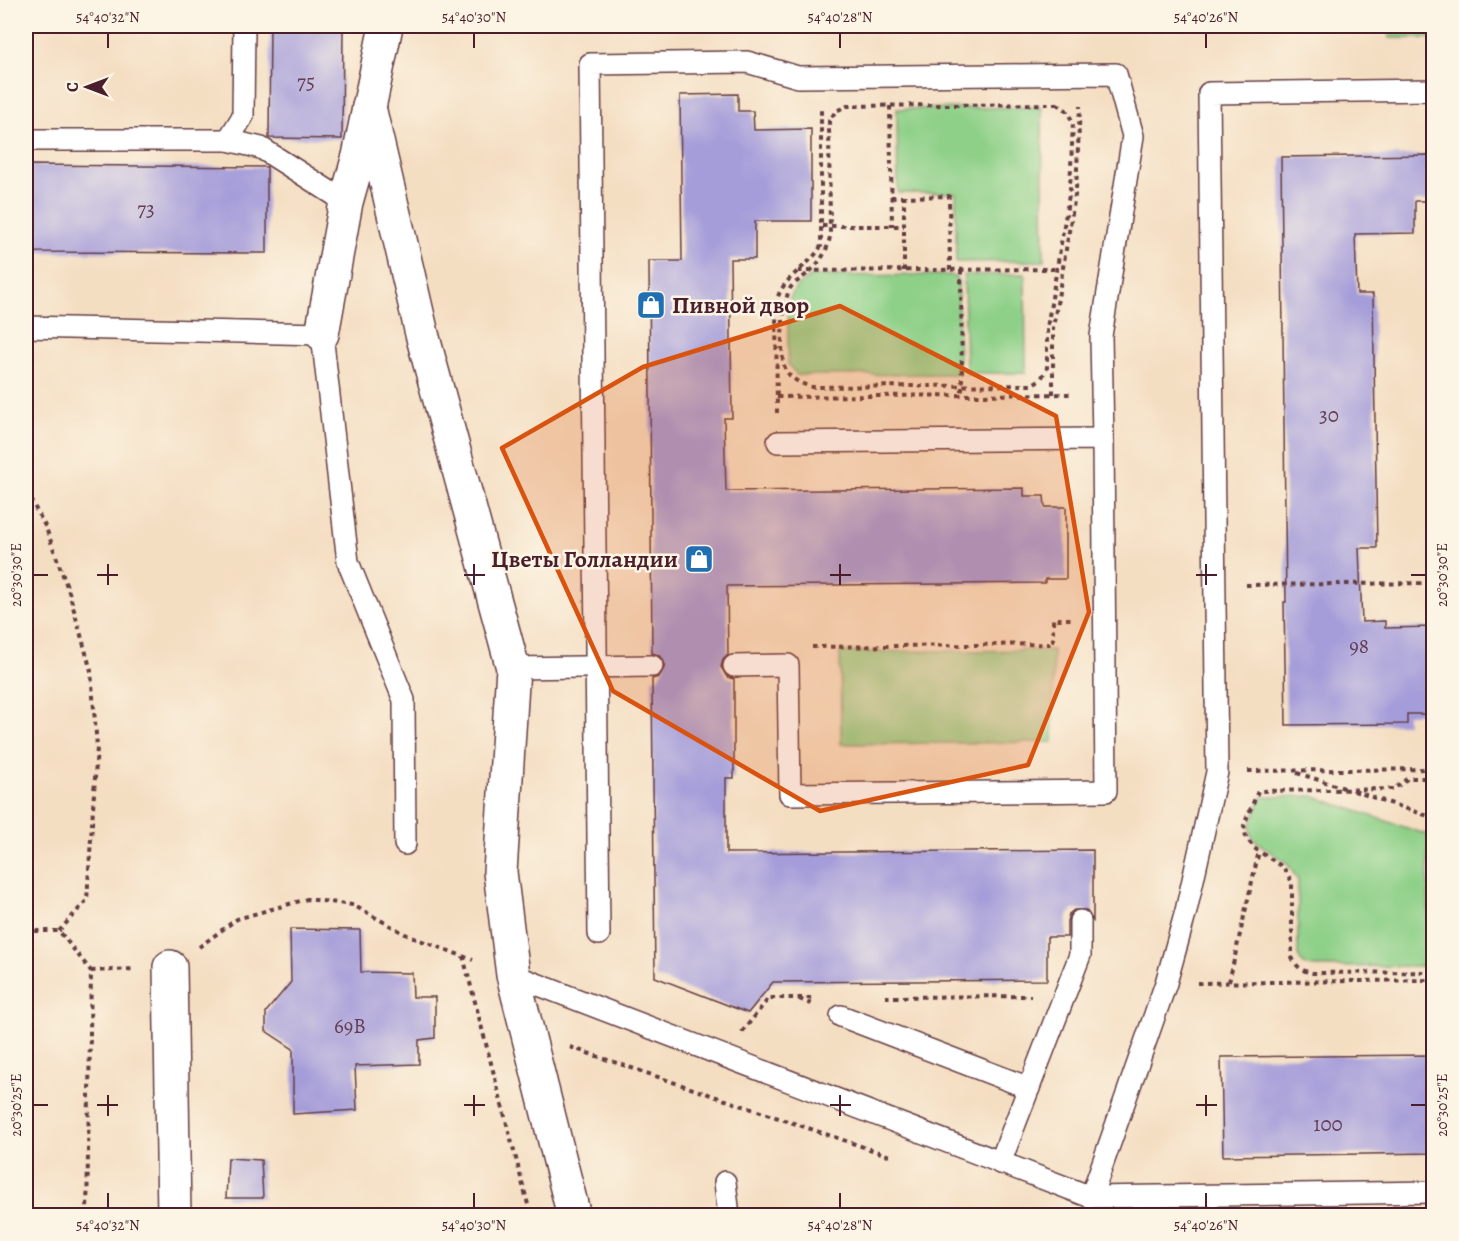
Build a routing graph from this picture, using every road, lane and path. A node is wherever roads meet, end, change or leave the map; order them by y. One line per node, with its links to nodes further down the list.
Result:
1 (244, 26): 10 (lane)
2 (386, 26): 8 (street)
3 (1081, 75): 5 (lane); 19 (path); 28 (lane)
4 (821, 77): 5 (lane); 14 (path); 41 (lane)
5 (890, 77): 7 (path)
6 (1434, 90): 36 (lane)
7 (890, 105): 11 (path); 15 (path); 18 (path)
8 (369, 107): 13 (street); 42 (street)
9 (26, 140): 10 (lane)
10 (228, 140): 13 (lane)
11 (891, 196): 12 (path); 16 (path)
12 (904, 196): 17 (path); 20 (path)
13 (345, 202): 26 (street)
14 (822, 226): 15 (path); 22 (path)
15 (830, 226): 16 (path); 23 (path)
16 (892, 226): 17 (path)
17 (904, 226): 24 (path)
18 (1056, 269): 19 (path); 21 (path); 27 (path)
19 (1062, 269): 29 (path)
20 (950, 270): 21 (path); 24 (path)
21 (961, 270): 27 (path)
22 (797, 271): 23 (path); 31 (path)
23 (810, 271): 24 (path); 27 (path)
24 (904, 271)
25 (26, 327): 26 (lane)
26 (322, 334): 50 (lane)
27 (962, 386): 30 (path)
28 (1102, 393): 29 (path); 32 (lane)
29 (1053, 394): 30 (path)
30 (962, 395): 31 (path)
31 (777, 397): 33 (path)
32 (1103, 440): 33 (lane); 37 (lane)
33 (778, 442)
34 (26, 491): 54 (path)
35 (1434, 583): 36 (path)
36 (1215, 586): 45 (lane)
37 (1104, 619): 38 (path); 38 (lane)
38 (788, 665): 40 (lane)
39 (652, 666): 41 (lane)
40 (734, 666)
41 (596, 667): 42 (lane); 55 (lane)
42 (513, 668): 59 (street)
43 (1434, 769): 44 (path)
44 (1292, 771): 45 (path); 47 (path)
45 (1217, 772): 62 (lane)
46 (1434, 778): 47 (path)
47 (1349, 790): 48 (path); 51 (path)
48 (1433, 818): 49 (path)
49 (1434, 824)
50 (405, 844)
51 (1259, 851): 58 (path); 61 (path)
52 (1080, 921): 63 (lane)
53 (26, 931): 54 (path)
54 (59, 931): 57 (path)
55 (598, 934)
56 (170, 967): 57 (path); 76 (street); 77 (path)
57 (90, 971): 75 (path)
58 (1434, 972)
59 (513, 975): 71 (lane); 78 (street)
60 (1434, 980): 61 (path)
61 (1229, 982): 62 (path)
62 (1166, 983): 74 (lane)
63 (1064, 995): 64 (path); 69 (lane)
64 (877, 997)
65 (819, 998): 67 (path)
66 (841, 1016): 69 (lane)
67 (742, 1032)
68 (561, 1044): 70 (path)
69 (1029, 1088): 71 (lane)
70 (896, 1158)
71 (1000, 1163): 74 (lane)
72 (725, 1182): 79 (lane)
73 (1434, 1192): 74 (lane)
74 (1091, 1197)
75 (87, 1215)
76 (174, 1215)
77 (531, 1215)
78 (572, 1215)
79 (729, 1215)

